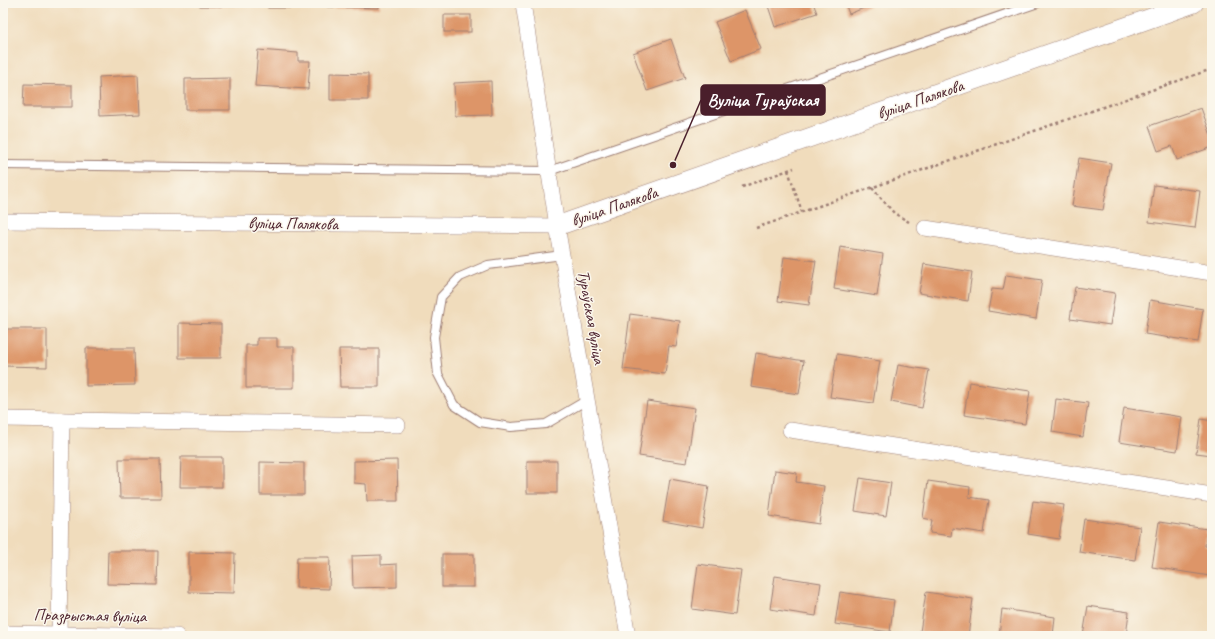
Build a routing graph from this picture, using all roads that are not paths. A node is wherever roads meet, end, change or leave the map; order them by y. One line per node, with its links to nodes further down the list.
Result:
1 (523, 3): 5 (street, Тураўская вуліца)
2 (1038, 3): 5 (lane)
3 (1194, 3): 7 (street, вуліца Палякова)
4 (3, 165): 5 (lane)
5 (549, 171): 7 (street, Тураўская вуліца)
6 (3, 221): 7 (street, вуліца Палякова)
7 (558, 226): 9 (street, Тураўская вуліца)
8 (925, 228): 10 (street)
9 (562, 255): 11 (street, Тураўская вуліца); 11 (lane)
10 (1212, 273)
11 (587, 400): 20 (street, Тураўская вуліца)
12 (3, 419): 13 (street)
13 (62, 420): 14 (street); 18 (street)
14 (398, 425)
15 (790, 430): 16 (street)
16 (1212, 495)
17 (3, 633): 18 (street, Празрыстая вуліца)
18 (59, 635): 19 (street, Празрыстая вуліца)
19 (177, 636)
20 (628, 636)

